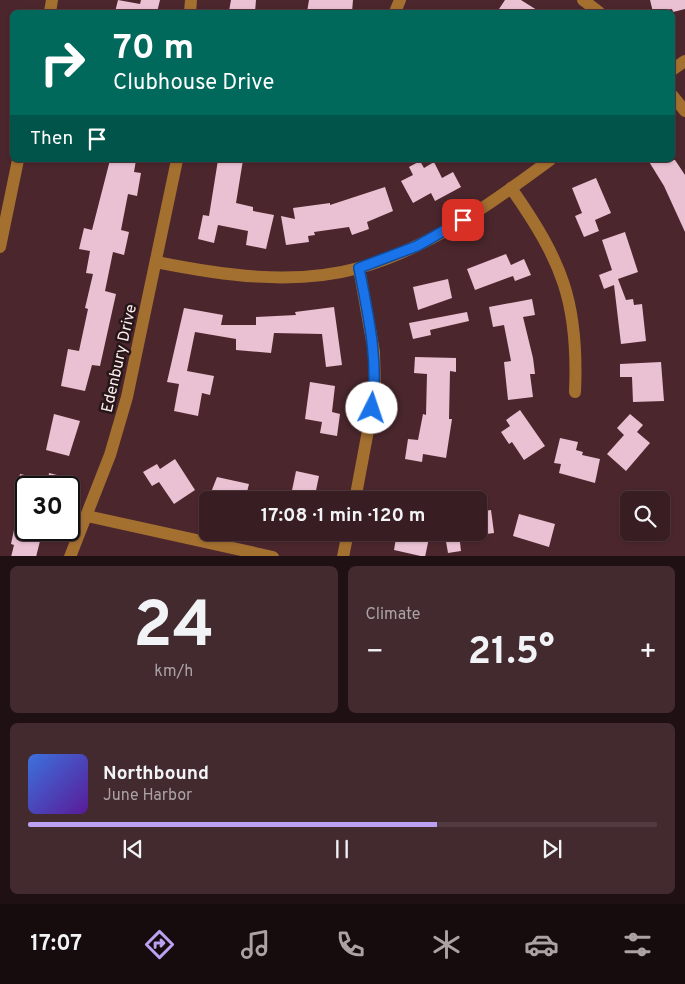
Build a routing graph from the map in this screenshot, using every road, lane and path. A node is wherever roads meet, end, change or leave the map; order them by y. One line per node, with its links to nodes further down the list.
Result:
1 (583, 0): 2 (street)
2 (596, 10)
3 (675, 98): 4 (street)
4 (685, 111)
5 (17, 162): 9 (street)
6 (177, 162): 11 (street, Edenbury Drive)
7 (547, 162): 8 (street)
8 (511, 188): 12 (street); 13 (street)
9 (4, 204): 10 (street)
10 (0, 247)
11 (156, 262): 12 (street); 15 (street, Edenbury Drive)
12 (359, 268): 14 (street)
13 (575, 392)
14 (357, 491)
15 (87, 516): 17 (street, Edenbury Drive); 18 (street)
16 (346, 541): 19 (street)
17 (70, 556)
18 (273, 556)
19 (343, 556)

